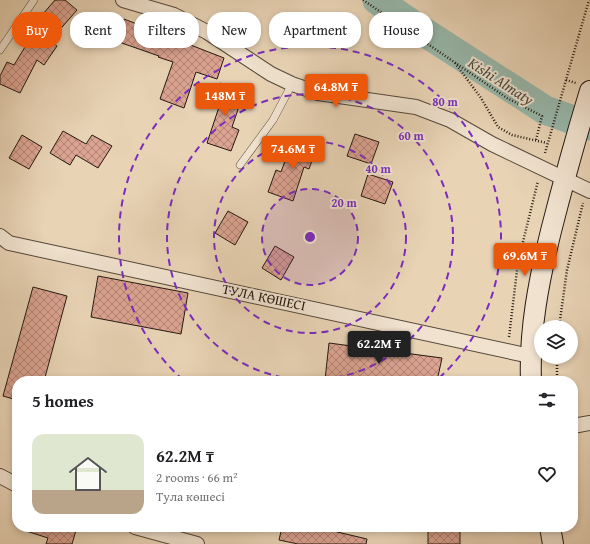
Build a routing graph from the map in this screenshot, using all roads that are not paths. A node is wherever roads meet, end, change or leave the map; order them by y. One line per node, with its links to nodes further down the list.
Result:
1 (34, 0): 3 (lane)
2 (123, 0): 4 (street)
3 (0, 50)
4 (292, 84): 6 (lane); 7 (street)
5 (589, 95): 7 (main road)
6 (240, 165)
7 (564, 179): 8 (street); 10 (main road)
8 (588, 190)
9 (0, 236): 10 (street, ТУЛА КӨШЕСІ)
10 (530, 356): 11 (main road)
11 (531, 376)
12 (590, 424): 13 (street)
13 (578, 425)
14 (0, 476): 15 (street)
15 (12, 482)
16 (154, 532): 18 (street)
17 (551, 532): 19 (main road)
18 (198, 544)
19 (553, 544)

